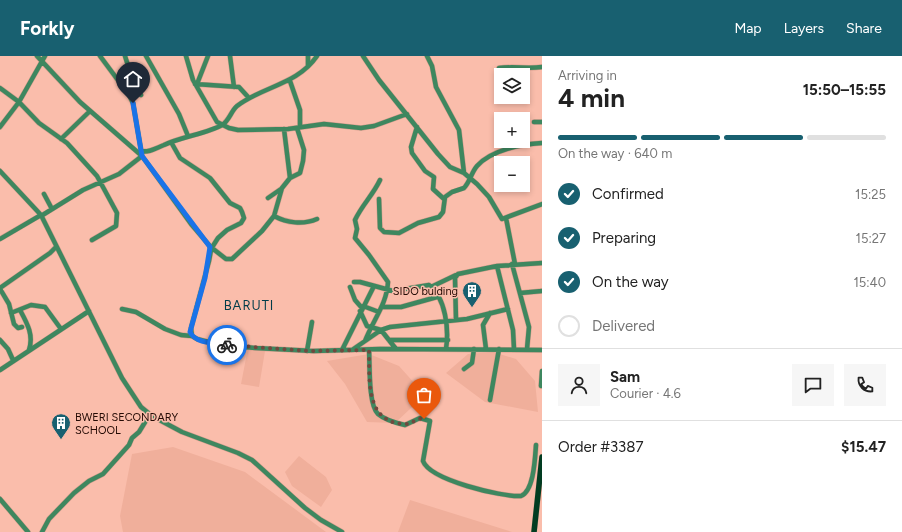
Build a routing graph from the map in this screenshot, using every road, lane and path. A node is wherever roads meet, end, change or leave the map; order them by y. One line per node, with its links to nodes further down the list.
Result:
1 (37, 56): 13 (street)
2 (45, 56): 13 (street)
3 (100, 56): 38 (street)
4 (125, 56): 22 (street)
5 (146, 56): 34 (street)
6 (186, 56): 19 (street)
7 (208, 56): 19 (street)
8 (230, 56): 20 (street)
9 (308, 56): 14 (street)
10 (317, 56): 14 (street)
11 (363, 56): 26 (street)
12 (427, 56): 40 (street)
13 (43, 61): 24 (street); 25 (street)
14 (308, 66): 18 (street)
15 (542, 67): 17 (street)
16 (499, 68): 17 (street)
17 (526, 68)
18 (290, 81): 23 (street); 31 (street)
19 (196, 84): 20 (street); 29 (street)
20 (234, 87): 23 (street)
21 (1, 90): 24 (street)
22 (141, 95)
23 (249, 98): 29 (street)
24 (19, 102): 30 (street); 35 (street)
25 (90, 111): 35 (street); 38 (street)
26 (407, 114): 31 (street); 32 (street)
27 (534, 122): 28 (street)
28 (542, 122)
29 (222, 125): 33 (street); 34 (street)
30 (0, 127)
31 (299, 127): 33 (street); 42 (street)
32 (417, 127): 40 (street); 48 (street)
33 (284, 129): 42 (street)
34 (188, 136): 36 (street)
35 (61, 139): 44 (street)
36 (171, 142): 38 (street); 59 (street)
37 (542, 143): 41 (street)
38 (142, 154): 44 (street); 59 (street)
39 (0, 171): 52 (street)
40 (464, 172): 41 (street)
41 (470, 177): 48 (street); 54 (street)
42 (290, 178): 45 (street)
43 (380, 180): 67 (street)
44 (101, 182): 51 (street); 57 (street)
45 (282, 188): 47 (street); 53 (street)
46 (44, 194): 51 (street)
47 (268, 198)
48 (444, 198): 49 (street)
49 (379, 199)
50 (542, 204): 54 (street)
51 (52, 209): 52 (street)
52 (41, 216): 56 (street); 58 (street)
53 (274, 216): 55 (street); 59 (street)
54 (506, 218): 61 (street)
55 (317, 219)
56 (1, 236)
57 (92, 240)
58 (56, 246): 66 (street); 76 (street)
59 (211, 249): 87 (street)
60 (542, 263): 61 (street)
61 (514, 264): 62 (street); 68 (street)
62 (497, 266): 63 (street); 74 (street)
63 (456, 275): 65 (street); 80 (street)
64 (374, 286): 67 (street); 73 (street); 73 (street)
65 (432, 287): 67 (street); 70 (street)
66 (0, 289): 77 (street)
67 (388, 290): 71 (street)
68 (520, 292): 69 (street); 98 (street)
69 (542, 292)
70 (437, 297): 71 (street); 81 (street)
71 (382, 307): 78 (street)
72 (122, 309): 87 (street)
73 (362, 309): 78 (street); 84 (street); 100 (street)
74 (508, 309): 79 (street); 97 (street)
75 (20, 310): 77 (street); 85 (street); 99 (street)
76 (89, 311): 85 (street); 111 (street)
77 (11, 312): 83 (street)
78 (379, 312): 84 (street)
79 (490, 313): 80 (street); 95 (street)
80 (456, 320): 81 (street)
81 (447, 321): 86 (street); 90 (street)
82 (312, 322): 104 (street)
83 (22, 328)
84 (370, 328): 86 (street); 91 (street)
85 (62, 329): 99 (street)
86 (381, 330): 89 (street); 91 (street)
87 (192, 336): 104 (street)
88 (0, 340): 105 (street)
89 (389, 340): 90 (street); 92 (street)
90 (448, 340): 93 (street)
91 (365, 341): 101 (street)
92 (396, 349): 93 (street); 102 (street)
93 (446, 349): 94 (street)
94 (474, 349): 95 (street); 106 (street)
95 (486, 349): 96 (street)
96 (499, 349): 97 (street); 110 (street)
97 (514, 349): 98 (street)
98 (527, 349): 103 (street)
99 (29, 350): 105 (street)
100 (342, 350): 101 (street); 104 (street)
101 (352, 350): 102 (street)
102 (369, 350): 112 (street)
103 (542, 350)
104 (308, 351)
105 (13, 360): 107 (street)
106 (464, 369)
107 (0, 370)
108 (542, 371): 109 (street)
109 (541, 386)
110 (490, 400)
111 (150, 414): 117 (street); 118 (street)
112 (536, 445)
113 (542, 457): 114 (main road)
114 (540, 493): 119 (main road)
115 (0, 499): 116 (street)
116 (28, 532)
117 (42, 532)
118 (342, 532)
119 (534, 532)

